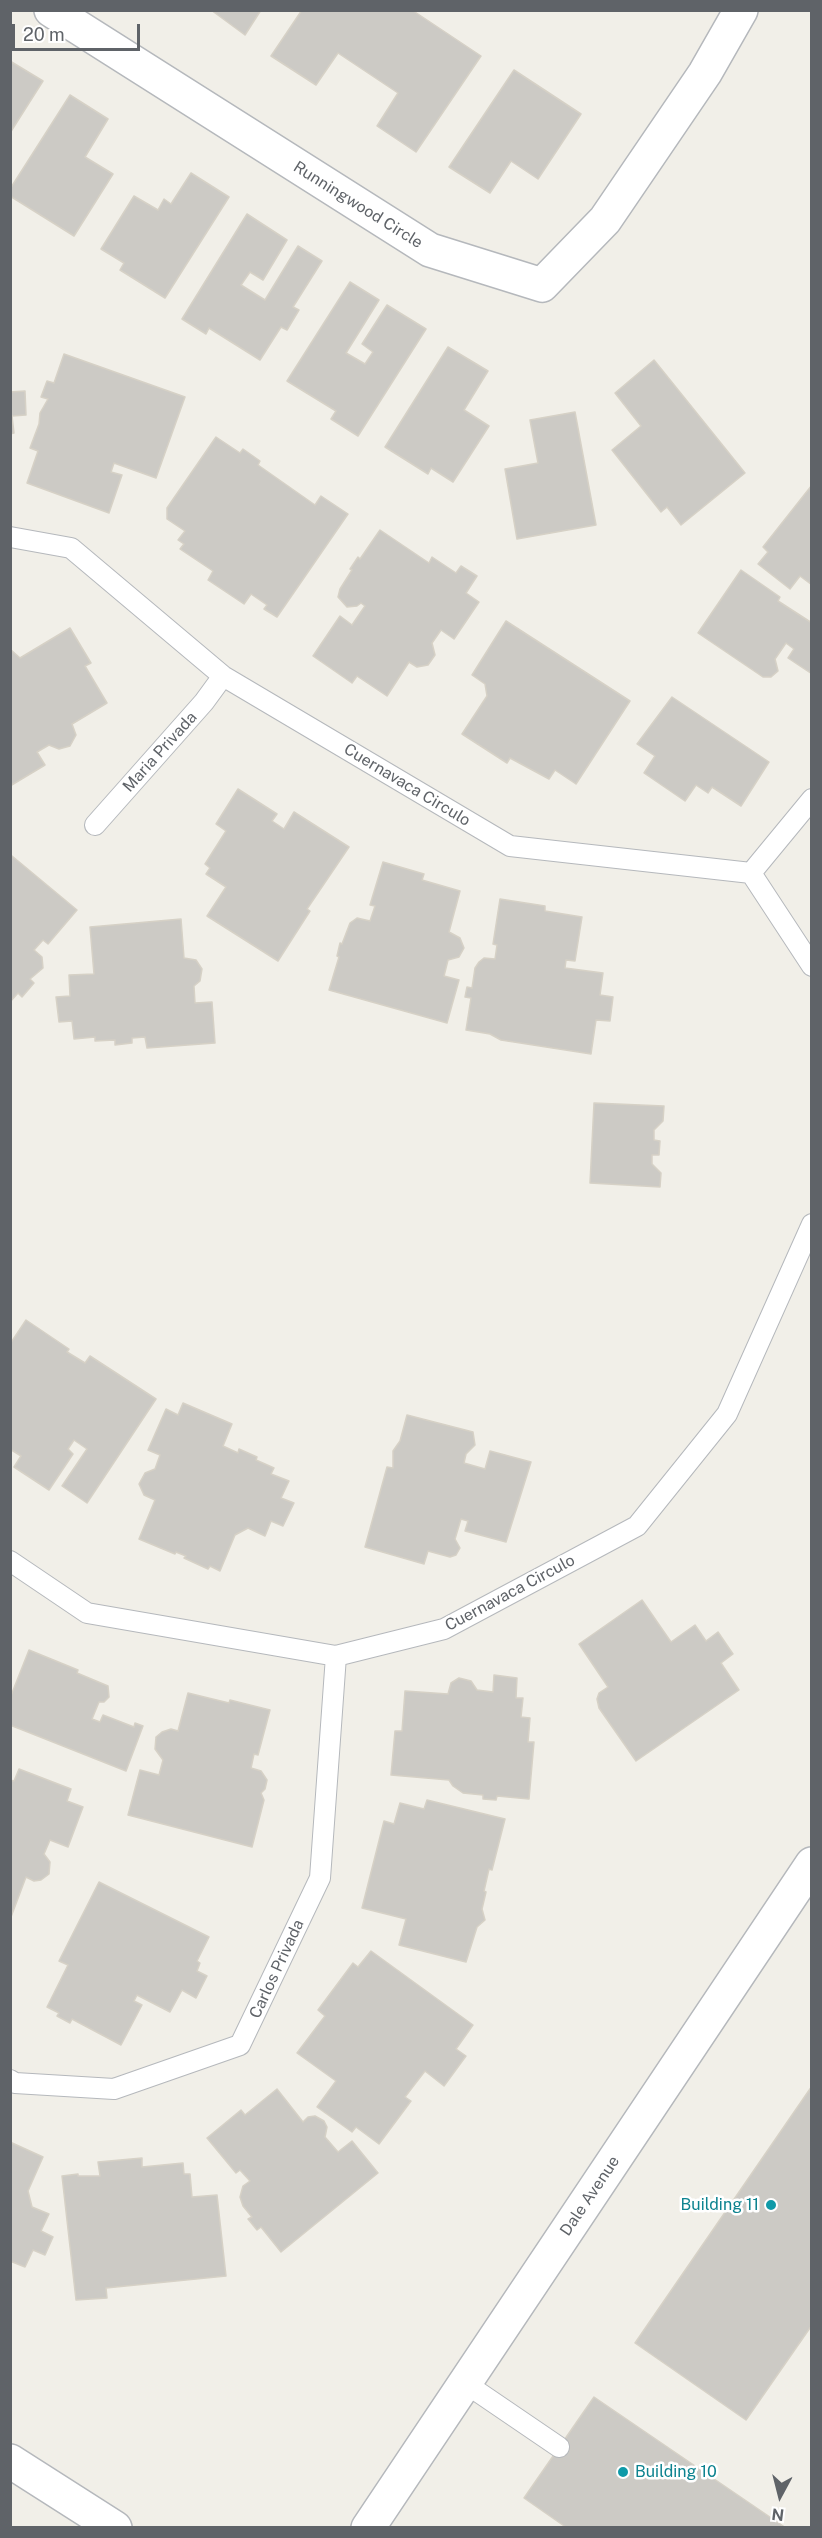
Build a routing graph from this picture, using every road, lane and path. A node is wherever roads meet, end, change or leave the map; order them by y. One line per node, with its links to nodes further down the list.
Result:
1 (51, 10): 2 (street, Runningwood Circle)
2 (741, 10)
3 (10, 537): 4 (lane, Cuernavaca Circulo)
4 (223, 676): 6 (lane, Maria Privada); 7 (lane, Cuernavaca Circulo)
5 (812, 799): 7 (lane)
6 (95, 825)
7 (751, 873): 8 (lane)
8 (812, 966)
9 (812, 1224): 11 (lane, Cuernavaca Circulo)
10 (10, 1561): 11 (lane, Cuernavaca Circulo)
11 (336, 1656): 14 (lane, Carlos Privada)
12 (812, 1864): 13 (street, Dale Avenue)
13 (800, 1906): 15 (street, Dale Avenue)
14 (10, 2080)
15 (465, 2383): 16 (lane); 19 (street, Dale Avenue)
16 (559, 2446)
17 (10, 2461): 18 (street)
18 (115, 2528)
19 (369, 2528)

